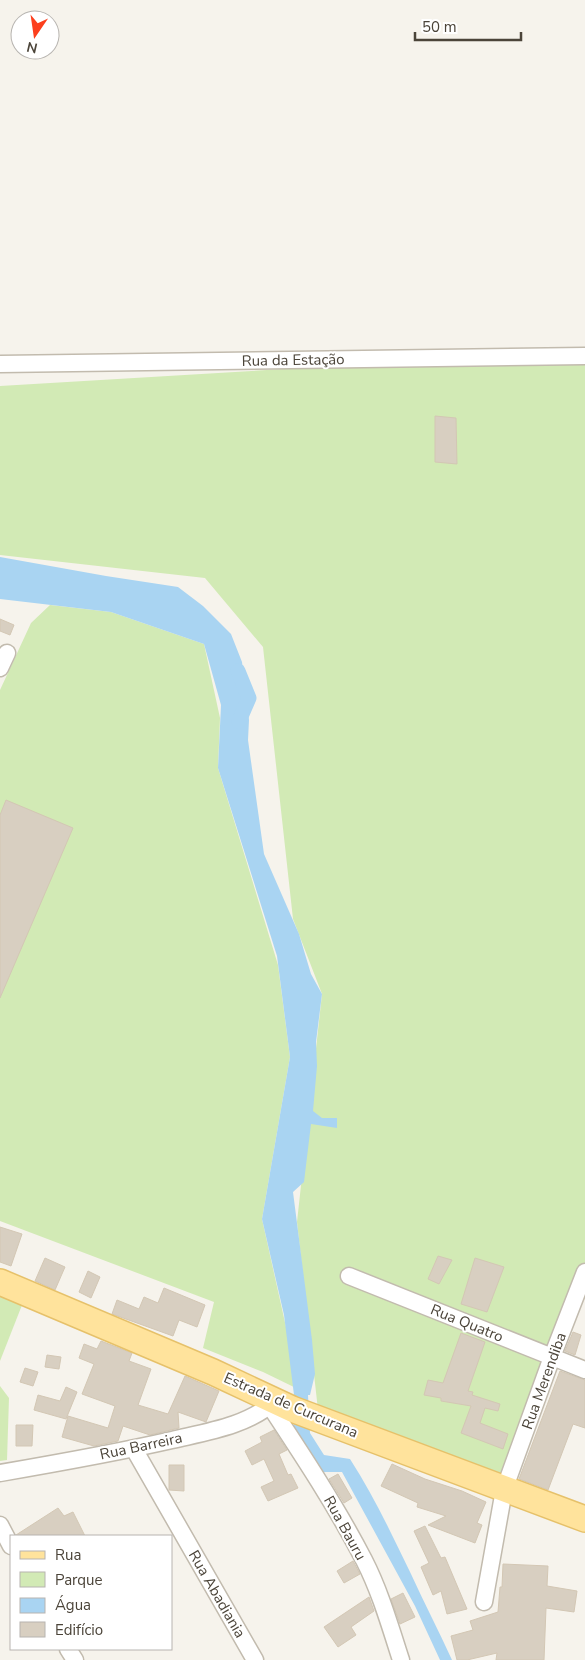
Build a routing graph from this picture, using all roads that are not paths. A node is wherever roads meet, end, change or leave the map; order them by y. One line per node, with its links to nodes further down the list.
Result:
1 (585, 356): 2 (street, Rua da Estação)
2 (0, 364)
3 (7, 653): 4 (street)
4 (0, 668)
5 (585, 1272): 8 (street, Rua Merendiba)
6 (349, 1276): 8 (street, Rua Quatro)
7 (0, 1282): 10 (main road, Estrada de Curcurana)
8 (552, 1357): 9 (street, Rua Quatro); 13 (street, Rua Merendiba)
9 (585, 1370)
10 (279, 1405): 11 (street, Rua Barreira); 13 (main road, Estrada de Curcurana); 19 (street, Rua Bauru)
11 (134, 1449): 12 (street, Rua Barreira); 18 (street, Rua Abadiania)
12 (0, 1473)
13 (504, 1490): 14 (main road, Estrada de Curcurana); 17 (street, Rua Merendiba)
14 (585, 1519)
15 (0, 1526): 16 (street)
16 (10, 1544)
17 (484, 1602)
18 (255, 1660)
19 (401, 1660)

